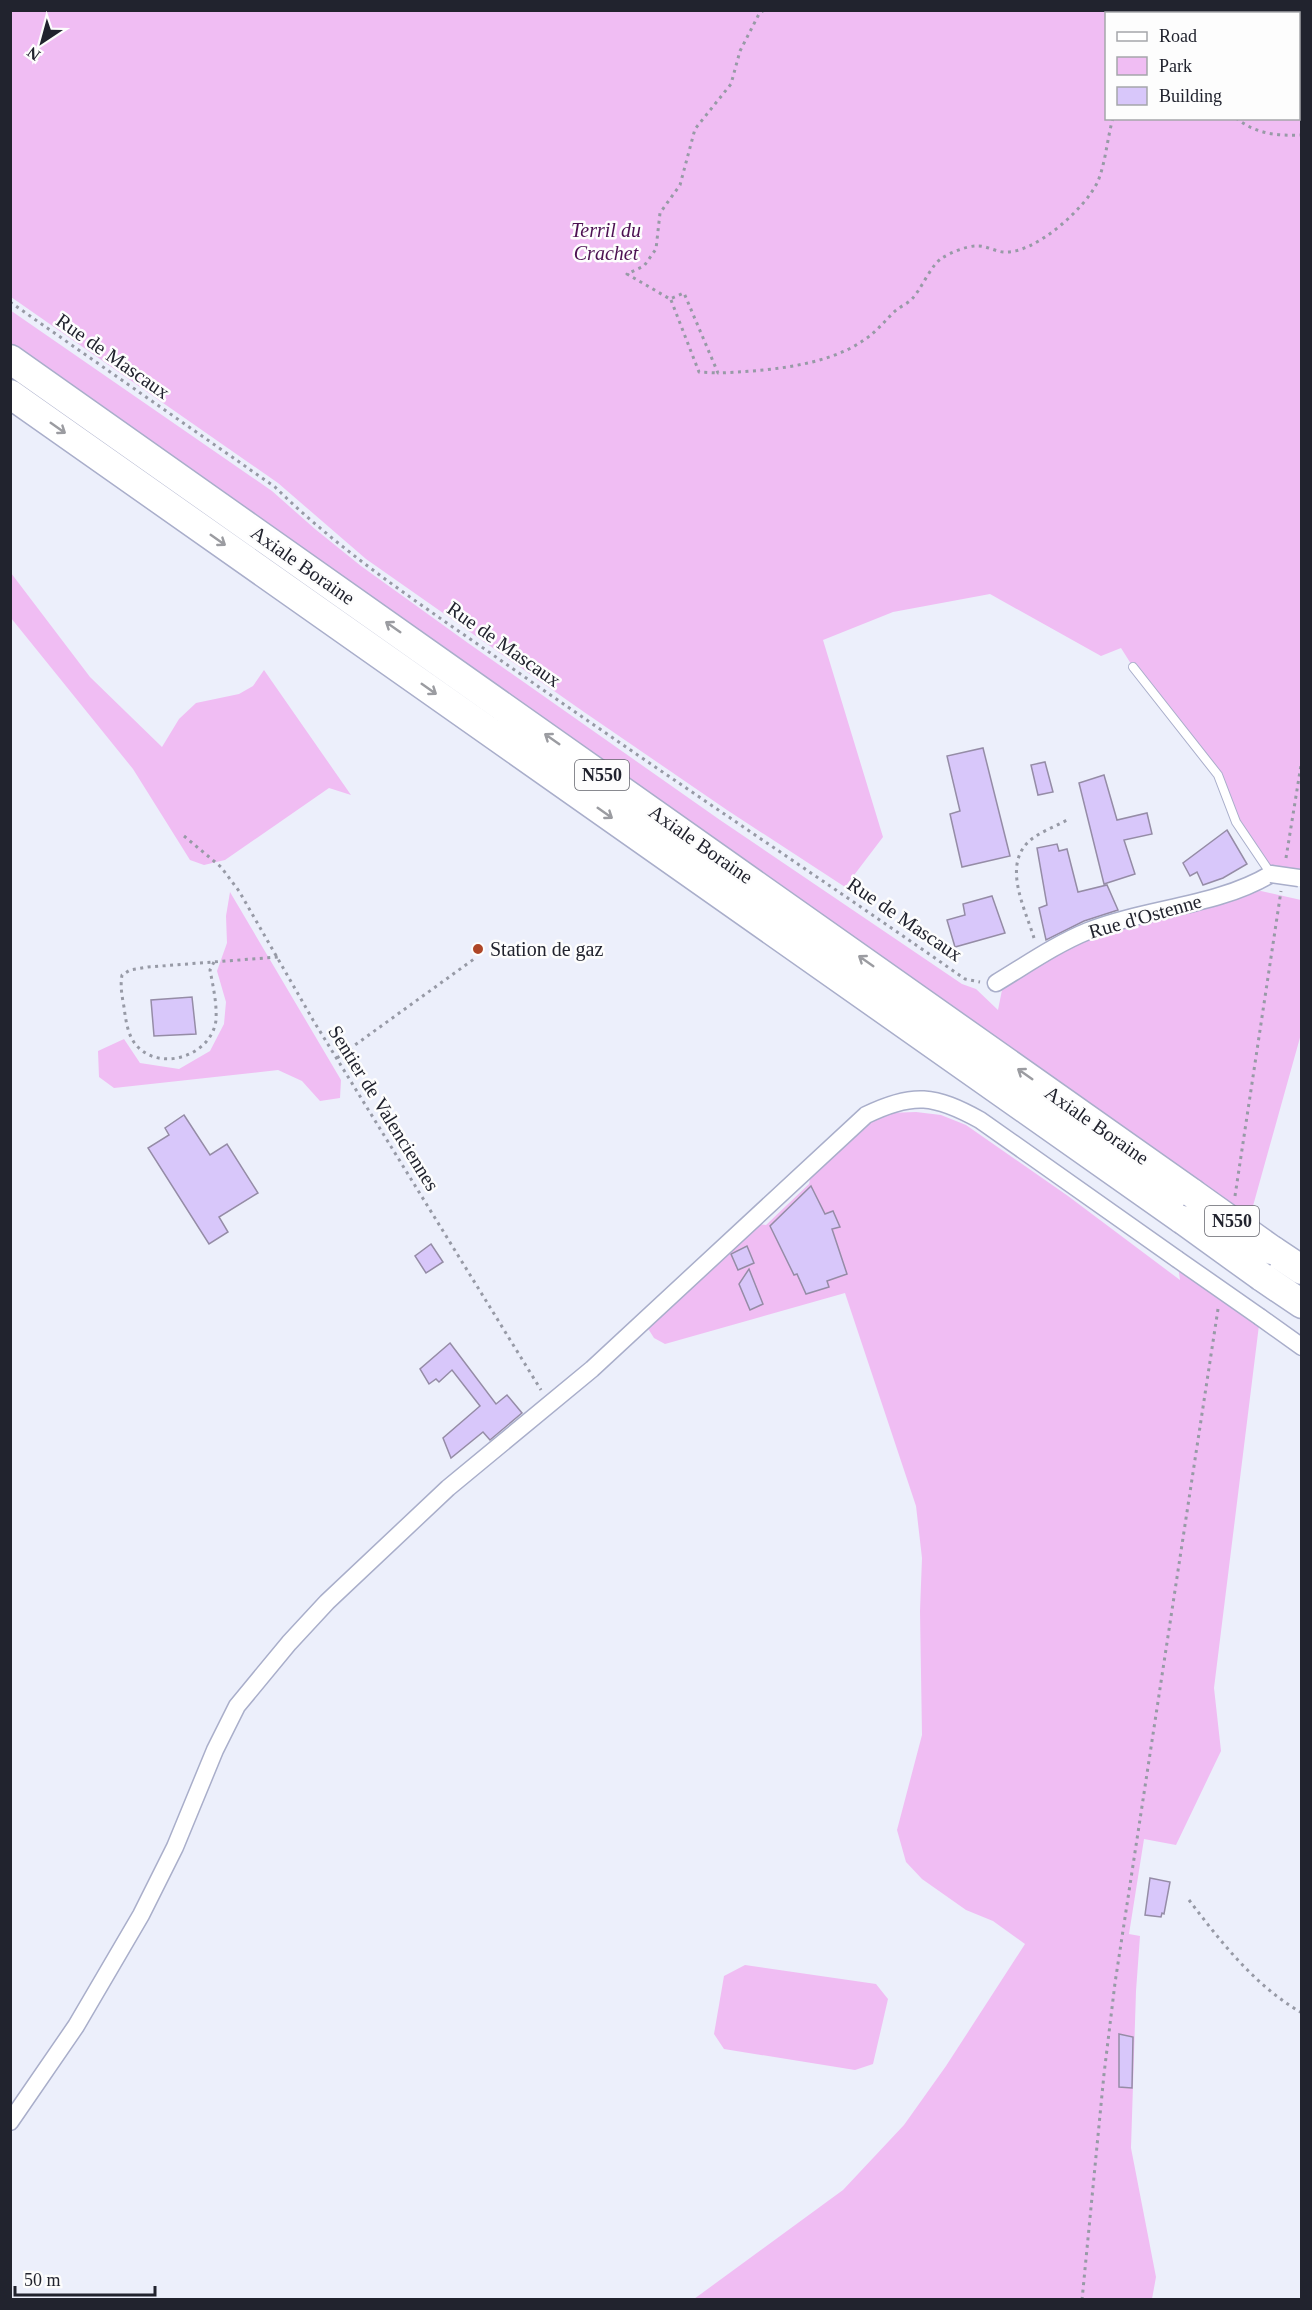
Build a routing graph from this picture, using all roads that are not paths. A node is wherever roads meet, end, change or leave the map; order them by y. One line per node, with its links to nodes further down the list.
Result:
1 (10, 359): 7 (highway, Axiale Boraine / N550, one-way to 1, bridge)
2 (10, 394): 8 (highway, Axiale Boraine / N550, one-way to 8, bridge)
3 (1133, 667): 4 (lane)
4 (1278, 869): 5 (street, bridge); 6 (street, Rue d'Ostenne)
5 (1301, 879)
6 (996, 983)
7 (1302, 1270)
8 (1302, 1304)
9 (1302, 1347): 10 (street, bridge)
10 (10, 2122)

